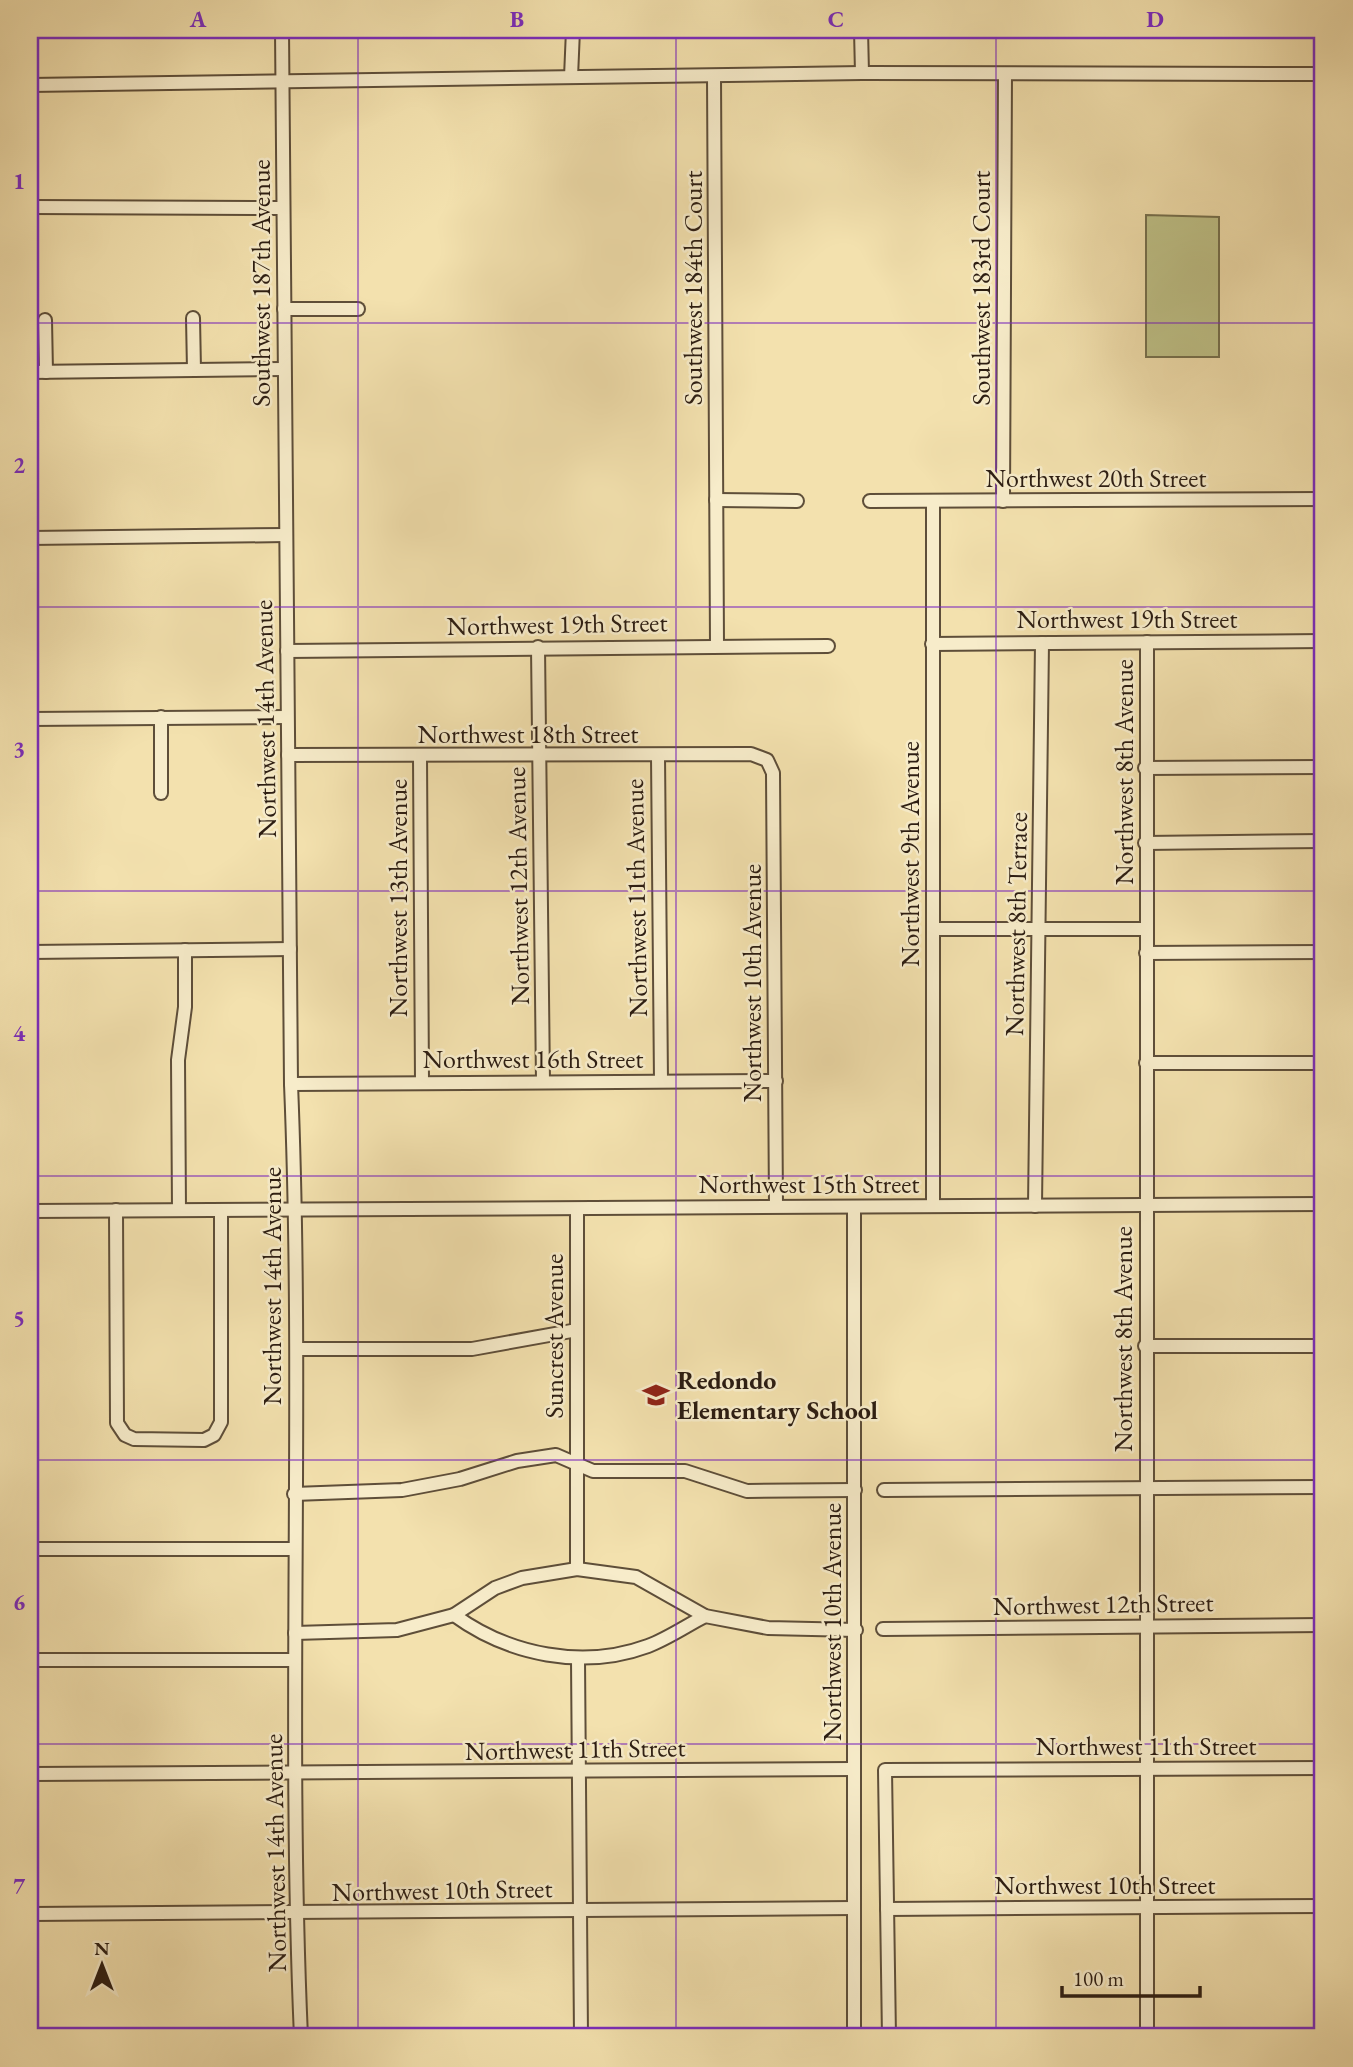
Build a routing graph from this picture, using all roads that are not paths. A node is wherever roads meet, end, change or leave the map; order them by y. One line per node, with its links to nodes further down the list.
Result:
1 (282, 30): 9 (street, Southwest 187th Avenue)
2 (573, 30): 8 (street)
3 (861, 30): 4 (street)
4 (862, 73): 5 (street); 7 (street)
5 (1004, 74): 6 (street); 26 (street, Southwest 183rd Court)
6 (1323, 74)
7 (714, 76): 8 (street); 22 (street, Southwest 184th Court)
8 (571, 78): 9 (street)
9 (282, 80): 10 (street); 12 (street, Southwest 187th Avenue)
10 (30, 85)
11 (31, 207): 12 (street)
12 (283, 208): 13 (street, Southwest 187th Avenue)
13 (284, 309): 14 (street); 17 (street, Southwest 187th Avenue)
14 (358, 309)
15 (193, 318): 18 (street)
16 (45, 320): 20 (street)
17 (284, 369): 18 (street); 27 (street, Southwest 187th Avenue)
18 (194, 370): 20 (street)
19 (30, 372): 20 (street)
20 (46, 372)
21 (1323, 499): 26 (street, Northwest 20th Street)
22 (716, 500): 23 (street); 33 (street, Southwest 184th Court)
23 (797, 500)
24 (870, 501): 25 (street, Northwest 20th Street)
25 (933, 501): 26 (street, Northwest 20th Street); 32 (street, Northwest 9th Avenue)
26 (1003, 501)
27 (286, 535): 28 (street); 36 (street, Northwest 14th Avenue)
28 (30, 538)
29 (1323, 641): 30 (street, Northwest 19th Street)
30 (1147, 642): 31 (street, Northwest 19th Street); 46 (street, Northwest 8th Avenue)
31 (1042, 643): 32 (street, Northwest 19th Street); 52 (street, Northwest 8th Terrace)
32 (932, 644): 50 (street, Northwest 9th Avenue)
33 (717, 645): 34 (street, Northwest 19th Street); 35 (street, Northwest 19th Street)
34 (828, 646)
35 (538, 647): 36 (street, Northwest 19th Street); 41 (street, Northwest 12th Avenue)
36 (286, 650): 38 (street, Northwest 14th Avenue)
37 (161, 717): 38 (street); 39 (street); 47 (street)
38 (287, 717): 40 (street, Northwest 14th Avenue)
39 (30, 719)
40 (288, 755): 43 (street, Northwest 18th Street); 53 (street, Northwest 14th Avenue)
41 (540, 756): 42 (street, Northwest 18th Street); 43 (street, Northwest 18th Street); 63 (street, Northwest 12th Avenue)
42 (658, 756): 44 (street, Northwest 18th Street); 61 (street, Northwest 11th Avenue)
43 (420, 757): 60 (street, Northwest 13th Avenue)
44 (767, 760): 62 (street, Northwest 10th Avenue)
45 (1323, 767): 46 (street)
46 (1146, 768): 49 (street, Northwest 8th Avenue)
47 (161, 793)
48 (1323, 841): 49 (street)
49 (1146, 843): 51 (street, Northwest 8th Avenue)
50 (933, 929): 52 (street); 67 (street, Northwest 9th Avenue)
51 (1146, 929): 52 (street); 57 (street, Northwest 8th Avenue)
52 (1039, 930): 68 (street, Northwest 8th Terrace)
53 (290, 949): 54 (street); 64 (street, Northwest 14th Avenue)
54 (185, 950): 55 (street); 74 (street)
55 (30, 952)
56 (1323, 952): 57 (street)
57 (1146, 953): 58 (street, Northwest 8th Avenue)
58 (1146, 1063): 59 (street); 69 (street, Northwest 8th Avenue)
59 (1323, 1063)
60 (422, 1081): 63 (street, Northwest 16th Street); 64 (street, Northwest 16th Street)
61 (661, 1081): 62 (street, Northwest 16th Street); 63 (street, Northwest 16th Street)
62 (776, 1081): 66 (street, Northwest 10th Avenue)
63 (543, 1082)
64 (291, 1084): 71 (street, Northwest 14th Avenue)
65 (1323, 1204): 69 (street, Northwest 15th Street)
66 (776, 1206): 70 (street, Northwest 15th Street); 72 (street, Northwest 15th Street)
67 (933, 1206): 68 (street, Northwest 15th Street); 70 (street, Northwest 15th Street)
68 (1035, 1206): 69 (street, Northwest 15th Street)
69 (1146, 1206): 78 (street, Northwest 8th Avenue)
70 (854, 1207): 84 (street, Northwest 10th Avenue)
71 (296, 1208): 72 (street, Northwest 15th Street); 75 (street, Northwest 15th Street); 80 (street, Northwest 14th Avenue)
72 (577, 1209): 77 (street, Suncrest Avenue)
73 (116, 1210): 74 (street, Northwest 15th Street); 75 (street); 76 (street, Northwest 15th Street)
74 (179, 1210): 75 (street, Northwest 15th Street)
75 (221, 1210)
76 (30, 1211)
77 (577, 1329): 80 (street); 81 (street, Suncrest Avenue)
78 (1145, 1346): 79 (street); 83 (street, Northwest 8th Avenue)
79 (1323, 1346)
80 (297, 1349): 86 (street, Northwest 14th Avenue)
81 (578, 1463): 84 (street); 86 (street); 89 (street)
82 (1323, 1487): 83 (street)
83 (1145, 1489): 85 (street); 93 (street, Northwest 8th Avenue)
84 (855, 1490): 95 (street, Northwest 10th Avenue)
85 (884, 1490)
86 (294, 1494): 88 (street, Northwest 14th Avenue)
87 (30, 1549): 88 (street)
88 (295, 1549): 96 (street, Northwest 14th Avenue)
89 (577, 1569): 90 (street); 91 (street)
90 (454, 1615): 96 (street); 97 (street)
91 (705, 1616): 95 (street); 97 (street)
92 (1323, 1625): 93 (street, Northwest 12th Street)
93 (1145, 1626): 94 (street, Northwest 12th Street); 102 (street, Northwest 8th Avenue)
94 (883, 1629)
95 (856, 1630): 101 (street, Northwest 10th Avenue)
96 (295, 1633): 99 (street, Northwest 14th Avenue)
97 (578, 1659): 103 (street)
98 (30, 1660): 99 (street)
99 (295, 1660): 104 (street, Northwest 14th Avenue)
100 (1323, 1768): 102 (street, Northwest 11th Street)
101 (854, 1769): 103 (street, Northwest 11th Street); 107 (street, Northwest 10th Avenue)
102 (1145, 1769): 108 (street, Northwest 8th Avenue); 109 (street, Northwest 11th Street)
103 (579, 1771): 104 (street, Northwest 11th Street); 110 (street)
104 (297, 1773): 105 (street, Northwest 11th Street); 112 (street, Northwest 14th Avenue)
105 (30, 1774)
106 (1323, 1906): 108 (street, Northwest 10th Street)
107 (854, 1908): 110 (street, Northwest 10th Street); 115 (street, Northwest 10th Avenue)
108 (1146, 1908): 109 (street, Northwest 10th Street); 117 (street, Northwest 8th Avenue)
109 (887, 1909): 116 (street)
110 (581, 1911): 112 (street, Northwest 10th Street); 114 (street)
111 (30, 1914): 112 (street, Northwest 10th Street)
112 (298, 1914): 113 (street, Northwest 14th Avenue)
113 (301, 2037)
114 (581, 2037)
115 (854, 2037)
116 (889, 2037)
117 (1147, 2037)

